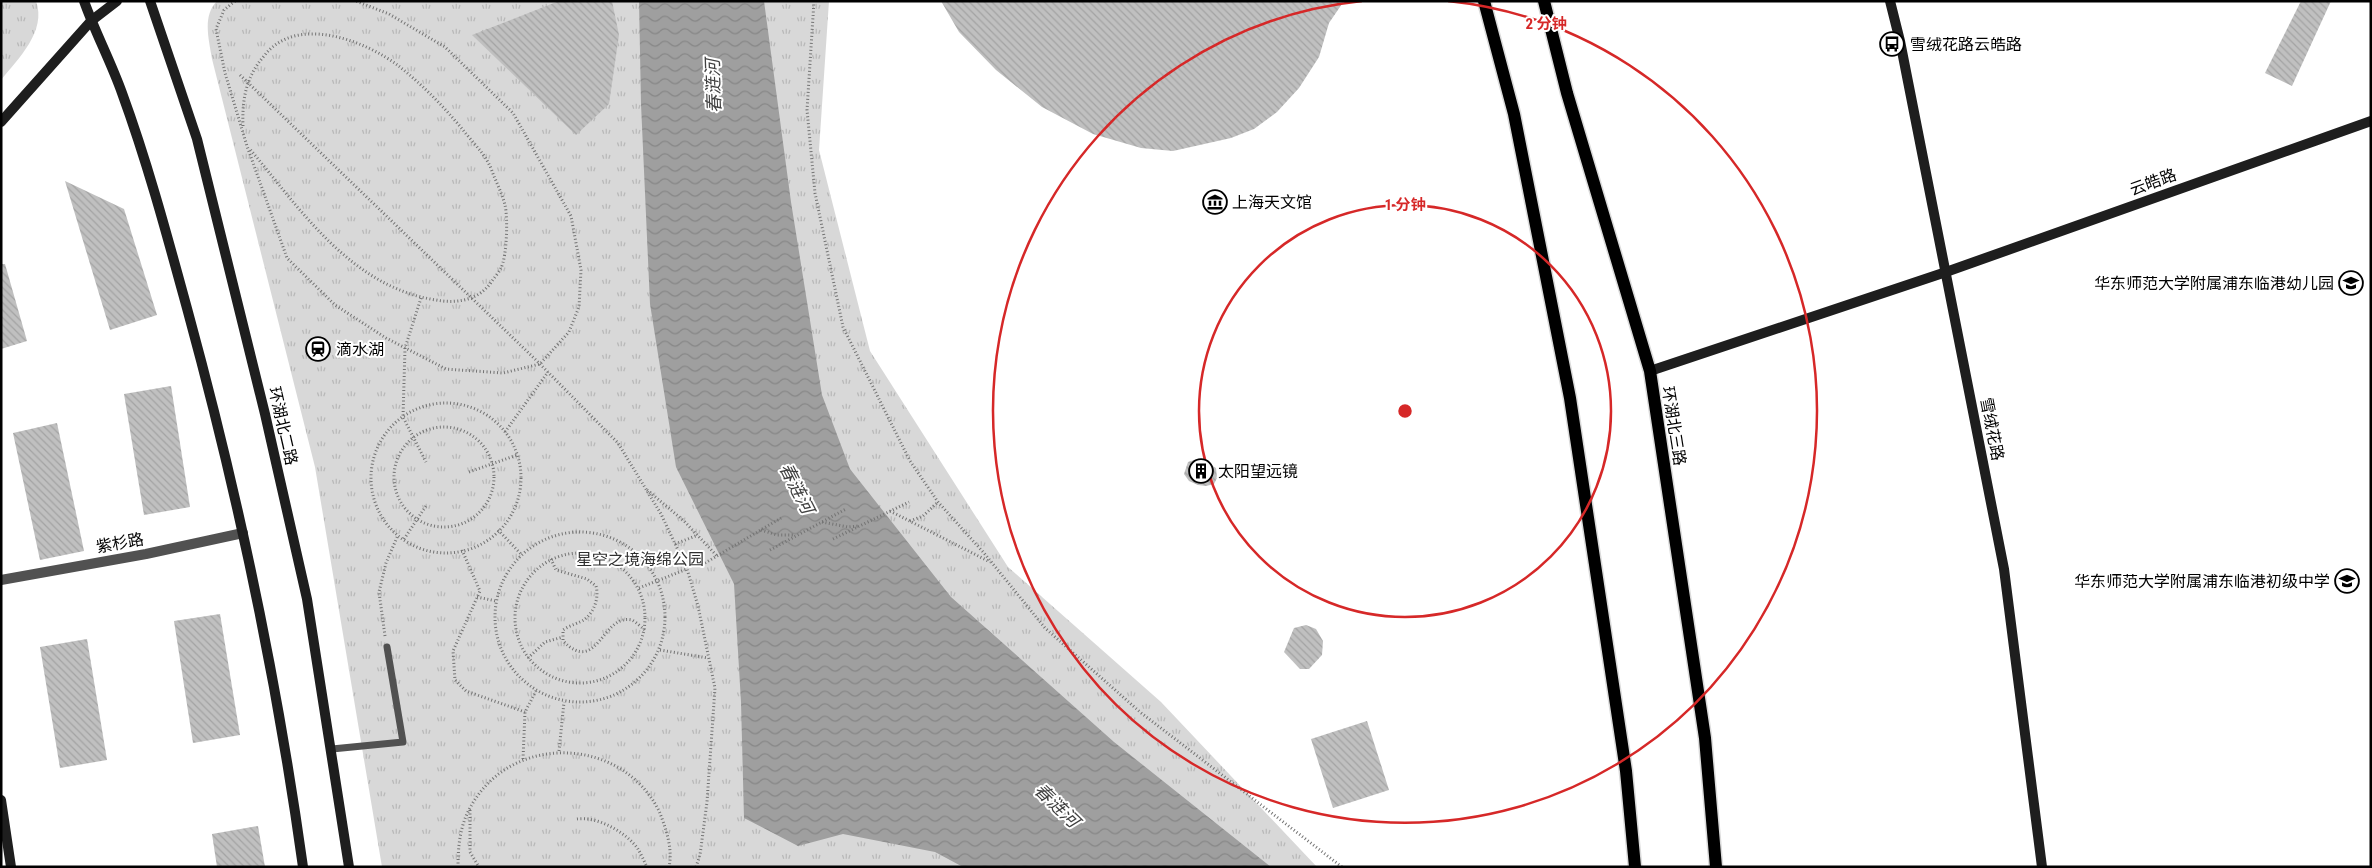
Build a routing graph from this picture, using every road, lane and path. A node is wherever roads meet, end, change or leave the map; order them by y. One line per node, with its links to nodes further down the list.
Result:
1 (84, 1): 10 (street)
2 (117, 1): 10 (street)
3 (150, 1): 73 (street, 环湖北二路)
4 (235, 1): 15 (path)
5 (356, 1): 21 (path)
6 (814, 1): 33 (path)
7 (1484, 1): 88 (main road)
8 (1544, 1): 22 (main road, 环湖北三路)
9 (1890, 1): 17 (street, 雪绒花路)
10 (91, 21): 14 (street); 44 (street)
11 (240, 75): 12 (path)
12 (247, 82): 15 (path); 19 (path); 19 (path)
13 (2371, 121): 17 (street, 云皓路)
14 (1, 122)
15 (243, 130): 16 (path)
16 (247, 146): 18 (path); 20 (path)
17 (1946, 272): 22 (street, 云皓路); 90 (street, 雪绒花路)
18 (421, 298): 19 (path); 20 (path)
19 (470, 299): 21 (path)
20 (405, 348): 21 (path); 24 (path)
21 (540, 364): 23 (path)
22 (1650, 371): 89 (main road, 环湖北三路)
23 (548, 372): 25 (path); 31 (path)
24 (403, 418): 25 (path); 26 (path); 46 (path)
25 (505, 432): 27 (path)
26 (413, 439): 28 (path); 29 (path); 38 (path)
27 (517, 455): 29 (path); 42 (path)
28 (426, 462)
29 (491, 464): 30 (path); 38 (path)
30 (469, 472)
31 (645, 488): 47 (path); 50 (path)
32 (909, 502): 36 (path)
33 (938, 502): 40 (path); 57 (path)
34 (426, 506): 38 (path)
35 (846, 509): 39 (path)
36 (890, 511): 40 (path); 41 (path)
37 (781, 518): 43 (path)
38 (418, 520): 48 (path)
39 (821, 522): 41 (path); 45 (path)
40 (909, 522): 57 (path)
41 (861, 526): 49 (path)
42 (498, 530): 51 (path); 53 (path)
43 (760, 530): 45 (path); 54 (path)
44 (243, 533): 59 (street, 紫杉路); 80 (street)
45 (798, 534): 52 (path)
46 (398, 535): 48 (path); 66 (path)
47 (698, 535): 50 (path); 54 (path)
48 (404, 539): 51 (path)
49 (833, 539)
50 (675, 544): 58 (path)
51 (462, 550): 62 (path)
52 (770, 550)
53 (522, 555): 60 (path); 63 (path)
54 (717, 556): 56 (path)
55 (551, 559): 61 (path); 65 (path); 68 (path)
56 (705, 563)
57 (992, 564): 87 (path)
58 (688, 569): 60 (path); 69 (path)
59 (1, 580)
60 (656, 580): 61 (path); 67 (path)
61 (639, 588): 64 (path)
62 (477, 597): 63 (path); 72 (path)
63 (496, 601): 70 (path)
64 (645, 630): 65 (path); 68 (path)
65 (563, 637): 68 (path)
66 (387, 647): 73 (lane)
67 (660, 650): 69 (path); 71 (path)
68 (528, 658)
69 (708, 658): 86 (path)
70 (536, 691): 71 (path); 72 (path)
71 (564, 702): 74 (path)
72 (525, 712): 75 (path)
73 (332, 750): 81 (street, 环湖北二路)
74 (558, 751): 75 (path); 85 (path)
75 (523, 759): 77 (path)
76 (1, 800): 79 (street)
77 (470, 807): 82 (path); 83 (path)
78 (577, 819): 84 (path)
79 (11, 867)
80 (303, 867)
81 (349, 867)
82 (458, 867)
83 (478, 867)
84 (647, 867)
85 (669, 867)
86 (696, 867)
87 (1342, 867)
88 (1635, 867)
89 (1716, 867)
90 (2042, 867)

